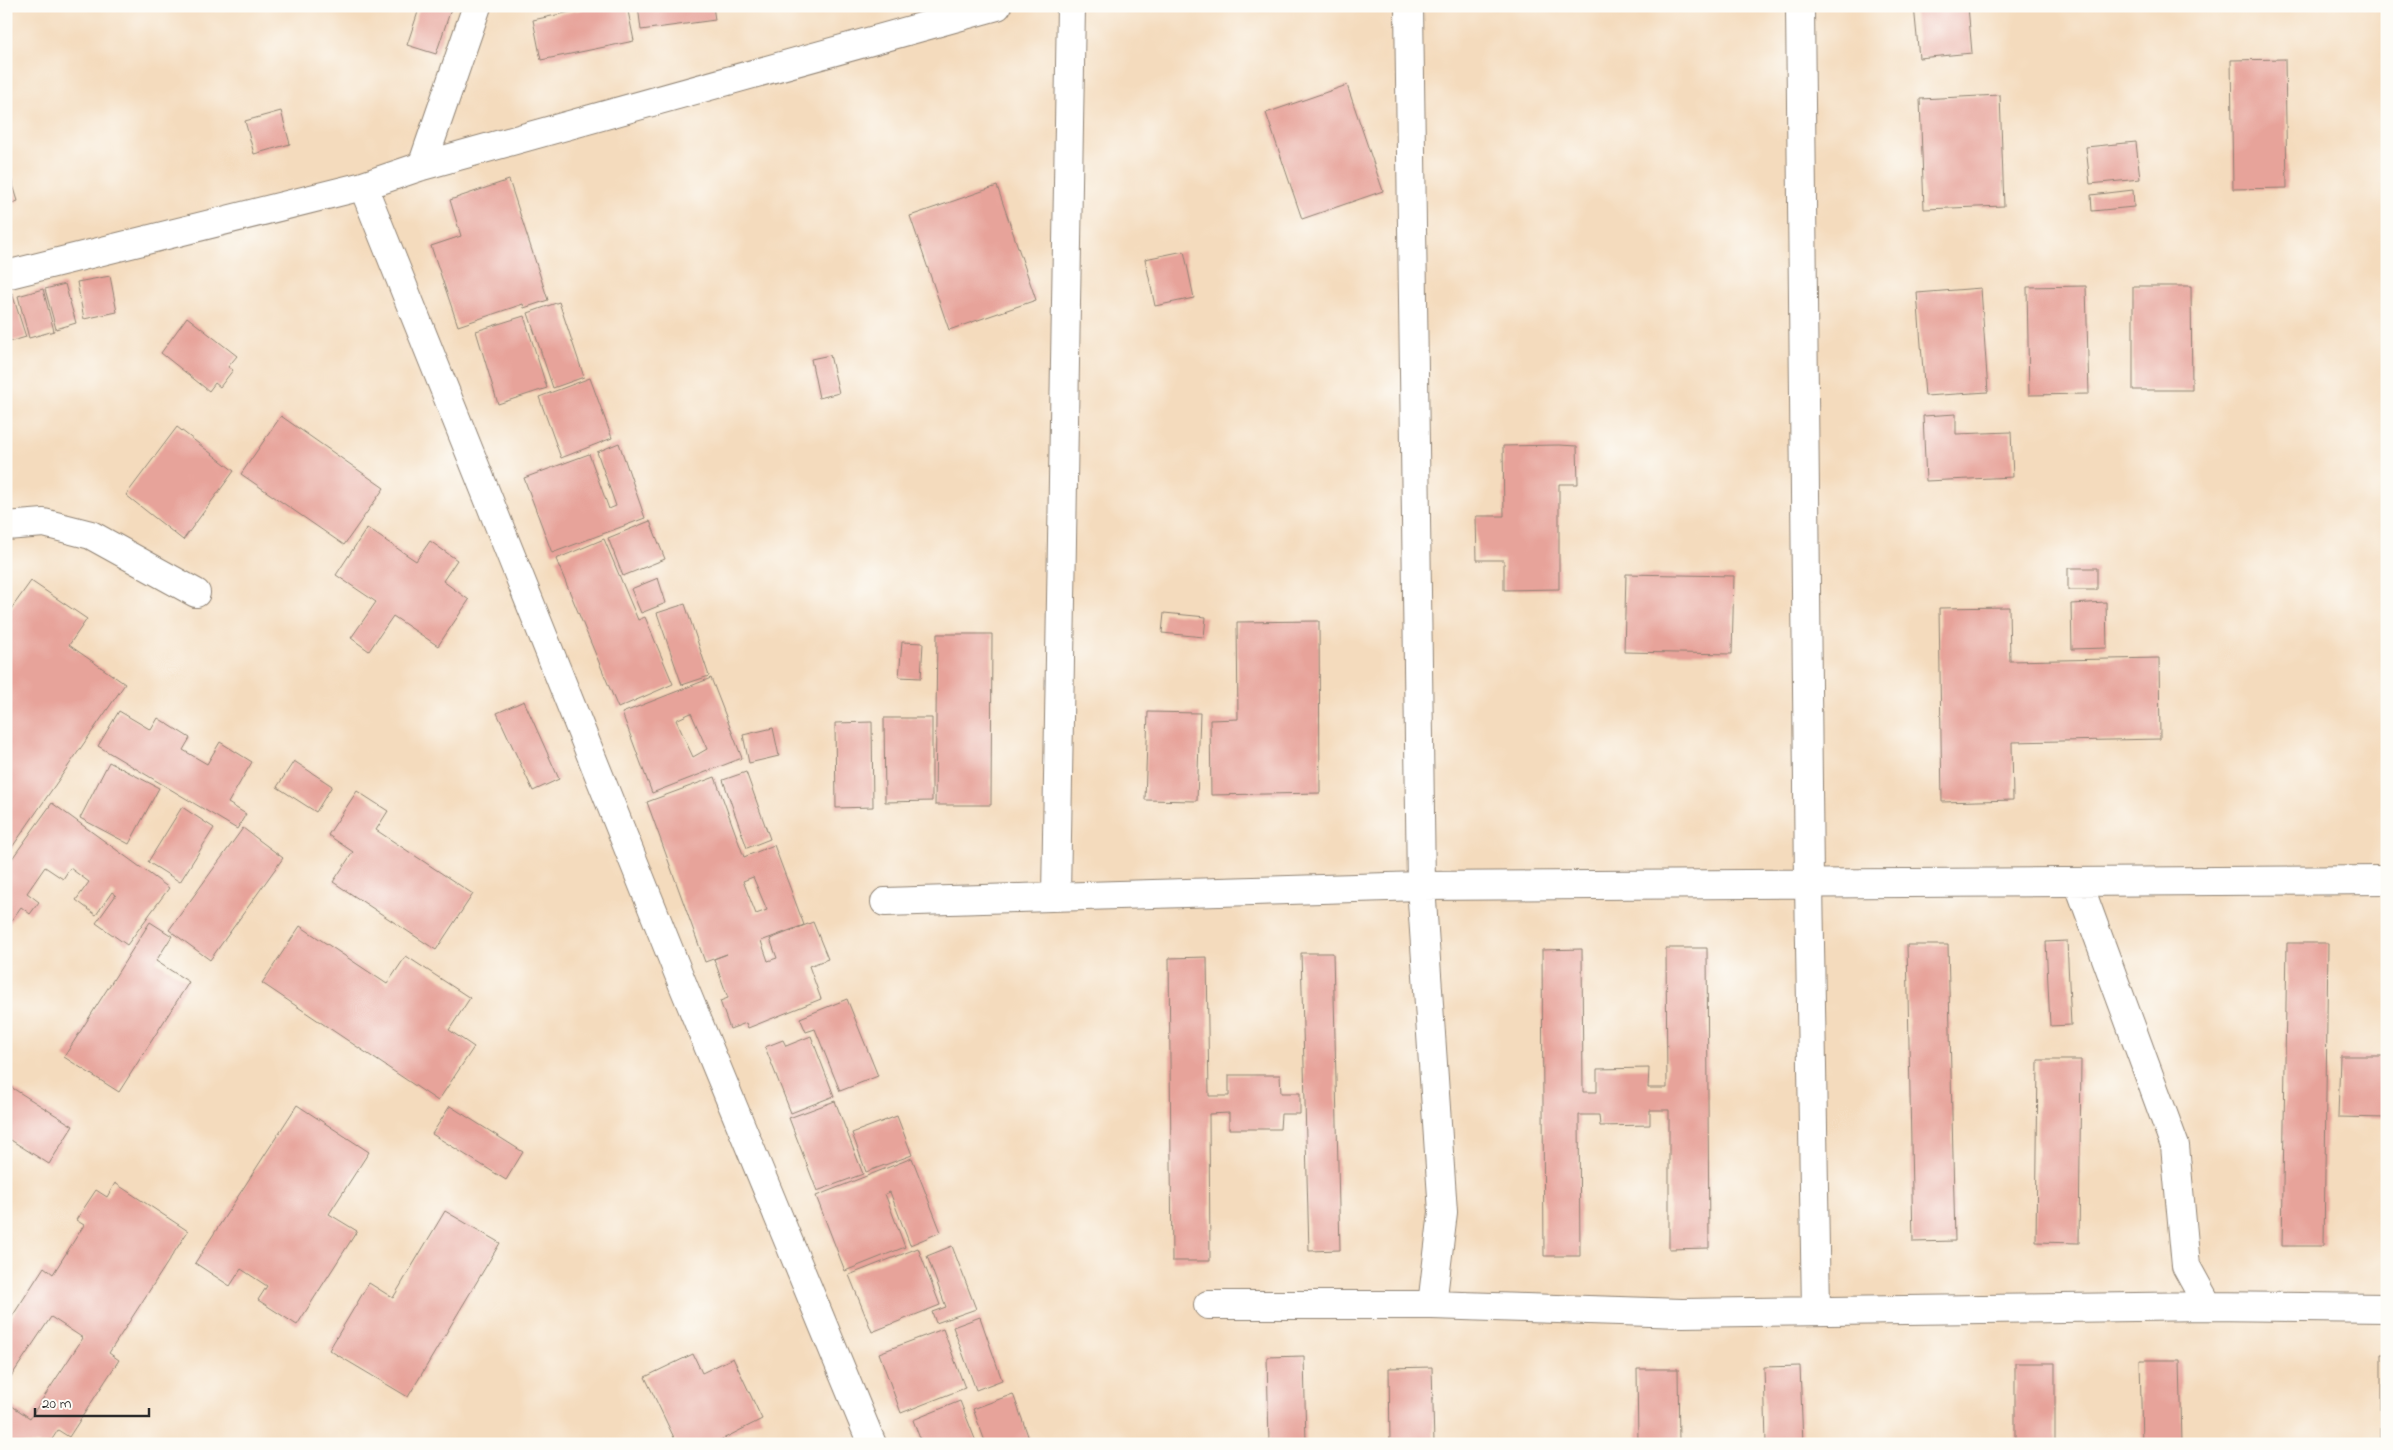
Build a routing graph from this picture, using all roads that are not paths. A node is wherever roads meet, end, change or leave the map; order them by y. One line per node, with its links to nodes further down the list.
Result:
1 (477, 6): 6 (street)
2 (997, 6): 6 (street)
3 (1071, 6): 15 (street)
4 (1409, 6): 14 (street)
5 (1800, 6): 13 (street)
6 (422, 166): 7 (street)
7 (363, 186): 8 (street); 22 (street)
8 (6, 275)
9 (6, 526): 10 (street)
10 (196, 593)
11 (2387, 880): 12 (street)
12 (2078, 882): 13 (street); 19 (street)
13 (1809, 883): 14 (street); 21 (street)
14 (1420, 886): 15 (street); 18 (street)
15 (1056, 896): 16 (street)
16 (885, 902)
17 (1208, 1305): 18 (street)
18 (1432, 1305): 21 (street)
19 (2208, 1306): 20 (street); 21 (street)
20 (2387, 1308)
21 (1816, 1311)
22 (872, 1444)

